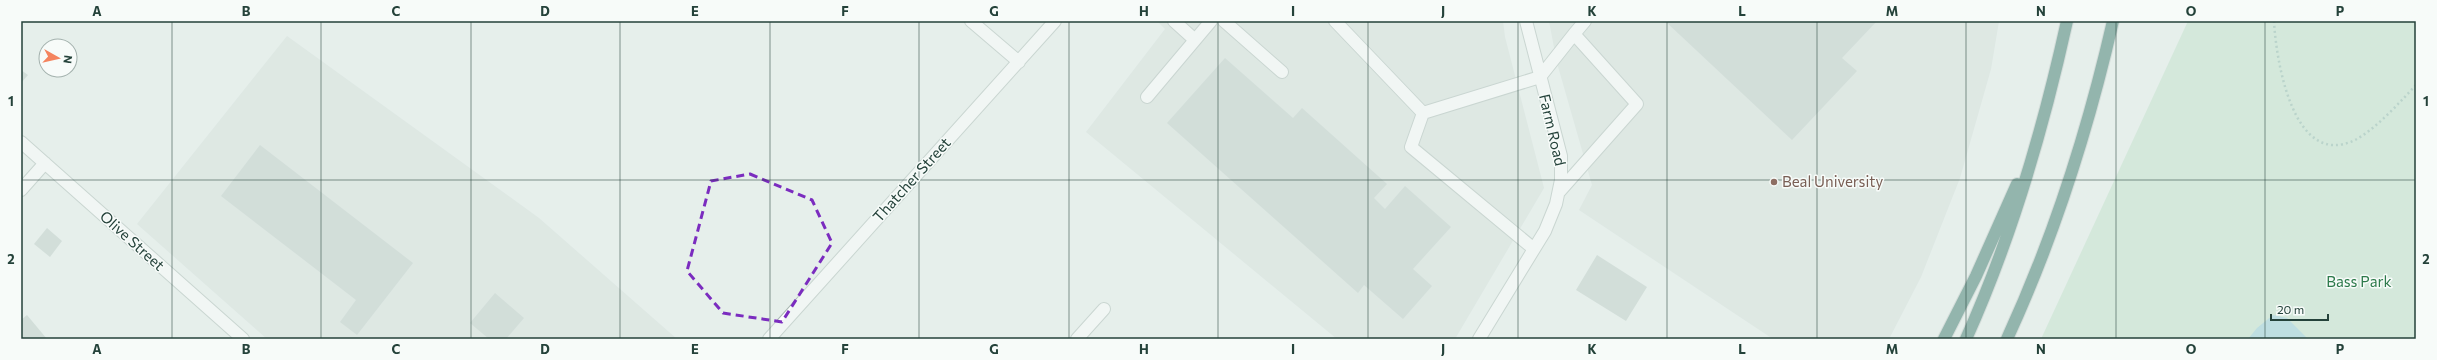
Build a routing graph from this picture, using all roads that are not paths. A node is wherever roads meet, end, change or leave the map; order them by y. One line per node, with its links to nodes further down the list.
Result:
1 (971, 21): 13 (street)
2 (1055, 21): 13 (street, Thatcher Street)
3 (1174, 21): 12 (street)
4 (1211, 21): 12 (street)
5 (1224, 21): 14 (street)
6 (1335, 21): 17 (street)
7 (1526, 21): 15 (street, Farm Road)
8 (1585, 21): 11 (street)
9 (2067, 21): 18 (highway)
10 (2113, 21): 31 (highway)
11 (1574, 34): 15 (street); 22 (street)
12 (1195, 40): 16 (street)
13 (1018, 62): 26 (street, Thatcher Street)
14 (1282, 72)
15 (1540, 77): 17 (street); 22 (street, Farm Road)
16 (1148, 97)
17 (1423, 113): 23 (street)
18 (2044, 118): 29 (highway); 30 (highway)
19 (21, 142): 20 (street, Olive Street)
20 (45, 163): 21 (street); 25 (street, Olive Street)
21 (21, 190)
22 (1559, 192): 23 (street, Farm Road)
23 (1534, 249): 28 (street, Farm Road)
24 (1104, 309): 27 (street)
25 (243, 339)
26 (769, 339)
27 (1077, 339)
28 (1480, 339)
29 (1944, 339)
30 (1966, 339)
31 (2007, 339)

